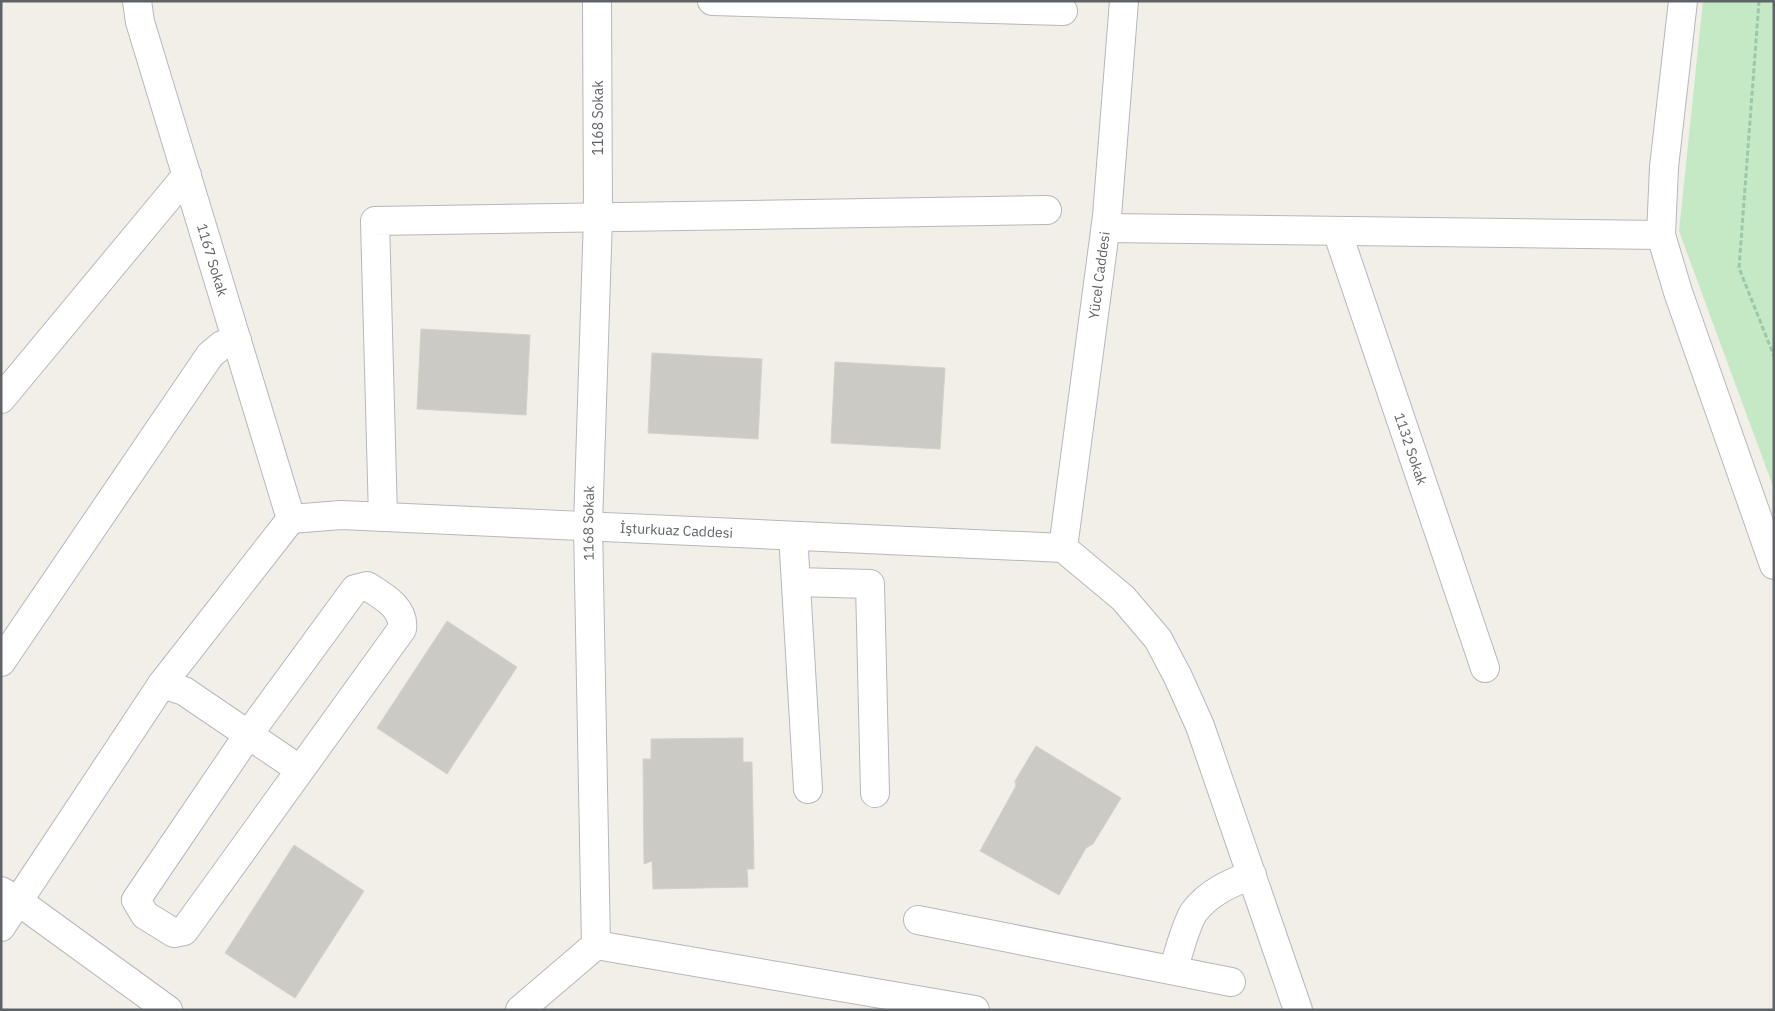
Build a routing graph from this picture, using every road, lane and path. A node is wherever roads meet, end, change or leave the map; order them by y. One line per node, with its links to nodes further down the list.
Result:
1 (136, 1): 8 (street, 1167 Sokak)
2 (597, 1): 10 (street, 1168 Sokak)
3 (712, 1): 7 (street)
4 (1124, 1): 11 (street, Yücel Caddesi)
5 (1683, 1): 13 (street)
6 (1759, 1): 15 (path)
7 (1063, 12)
8 (187, 175): 14 (street, 1167 Sokak); 16 (street)
9 (1047, 210): 10 (street)
10 (598, 217): 17 (street); 19 (street, 1168 Sokak)
11 (1106, 228): 12 (street); 21 (street, Yücel Caddesi)
12 (1337, 231): 13 (street); 25 (street, 1132 Sokak)
13 (1661, 235): 22 (street)
14 (237, 340): 18 (street, 1167 Sokak); 24 (street)
15 (1774, 356)
16 (1, 399)
17 (383, 517): 18 (street, İşturkuaz Caddesi); 19 (street, İşturkuaz Caddesi)
18 (291, 519): 26 (street)
19 (588, 525): 20 (street, İşturkuaz Caddesi); 35 (street, 1168 Sokak)
20 (797, 536): 21 (street, İşturkuaz Caddesi); 23 (street)
21 (1063, 548): 31 (street)
22 (1774, 565)
23 (796, 582): 29 (street); 30 (street)
24 (1, 662)
25 (1485, 668)
26 (162, 684): 27 (street); 32 (street)
27 (248, 735): 28 (street); 28 (street); 28 (street)
28 (299, 769)
29 (808, 789)
30 (875, 793)
31 (1252, 875): 36 (street); 41 (street)
32 (10, 896): 34 (street); 38 (street)
33 (918, 920): 36 (street)
34 (1, 926)
35 (596, 945): 39 (street); 40 (street)
36 (1172, 970): 37 (street)
37 (1231, 982)
38 (168, 1010)
39 (520, 1010)
40 (975, 1010)
41 (1298, 1010)

